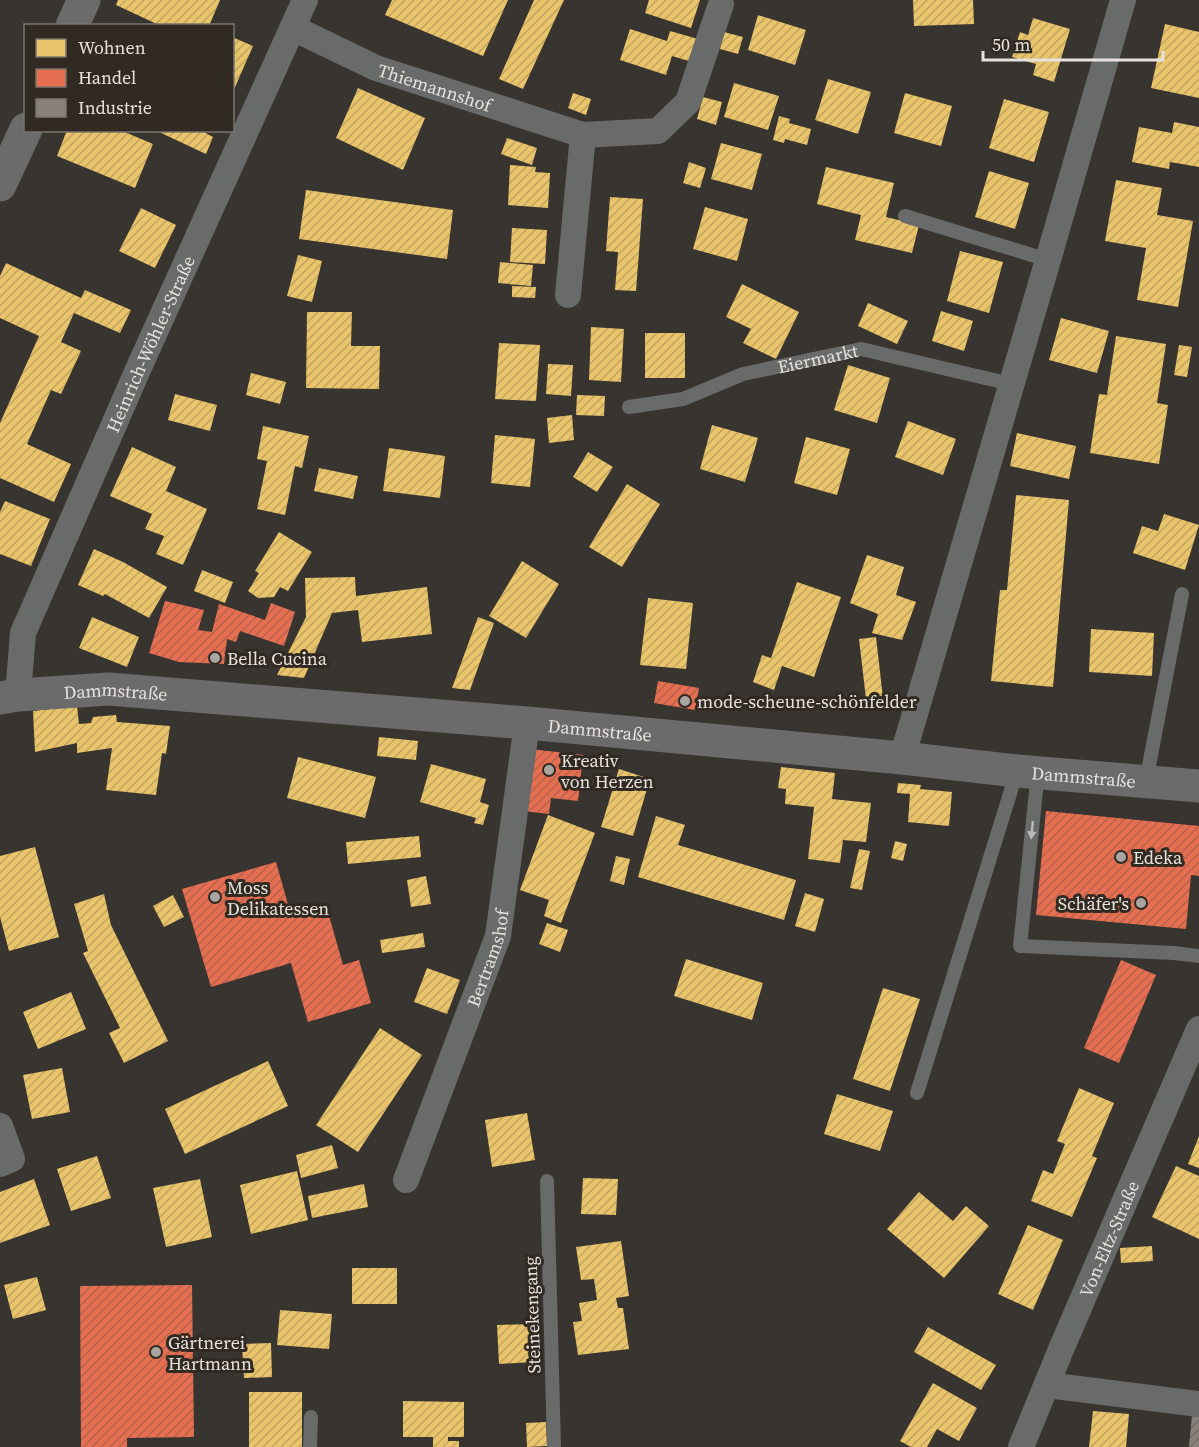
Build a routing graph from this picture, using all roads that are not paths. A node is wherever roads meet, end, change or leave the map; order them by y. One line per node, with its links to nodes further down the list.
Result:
1 (84, 0): 5 (main road)
2 (305, 0): 6 (street, Heinrich-Wöhler-Straße)
3 (1123, 0): 11 (street)
4 (721, 4): 8 (street, Thiemannshof)
5 (73, 24)
6 (293, 28): 8 (street, Thiemannshof); 16 (street, Heinrich-Wöhler-Straße)
7 (25, 132): 9 (main road)
8 (583, 135): 12 (street)
9 (0, 185)
10 (905, 216): 11 (lane)
11 (1048, 260): 13 (street)
12 (568, 295)
13 (1011, 384): 14 (lane, Eiermarkt); 18 (street)
14 (629, 407)
15 (1182, 594): 20 (lane)
16 (9, 696): 17 (main road, Dammstraße)
17 (527, 723): 18 (main road, Dammstraße); 27 (street, Bertramshof)
18 (902, 758): 19 (main road, Dammstraße)
19 (1027, 771): 20 (main road, Dammstraße); 22 (lane, one-way to 22); 24 (lane)
20 (1146, 781): 21 (main road, Dammstraße)
21 (1199, 786)
22 (1199, 956)
23 (1199, 1029): 29 (street, Von-Eltz-Straße)
24 (917, 1093)
25 (0, 1126): 26 (street)
26 (0, 1164)
27 (406, 1180)
28 (547, 1181): 33 (lane, Steinekengang)
29 (1047, 1385): 30 (street); 34 (street, Von-Eltz-Straße)
30 (1199, 1404)
31 (311, 1417): 32 (lane)
32 (310, 1447)
33 (554, 1447)
34 (1021, 1447)

